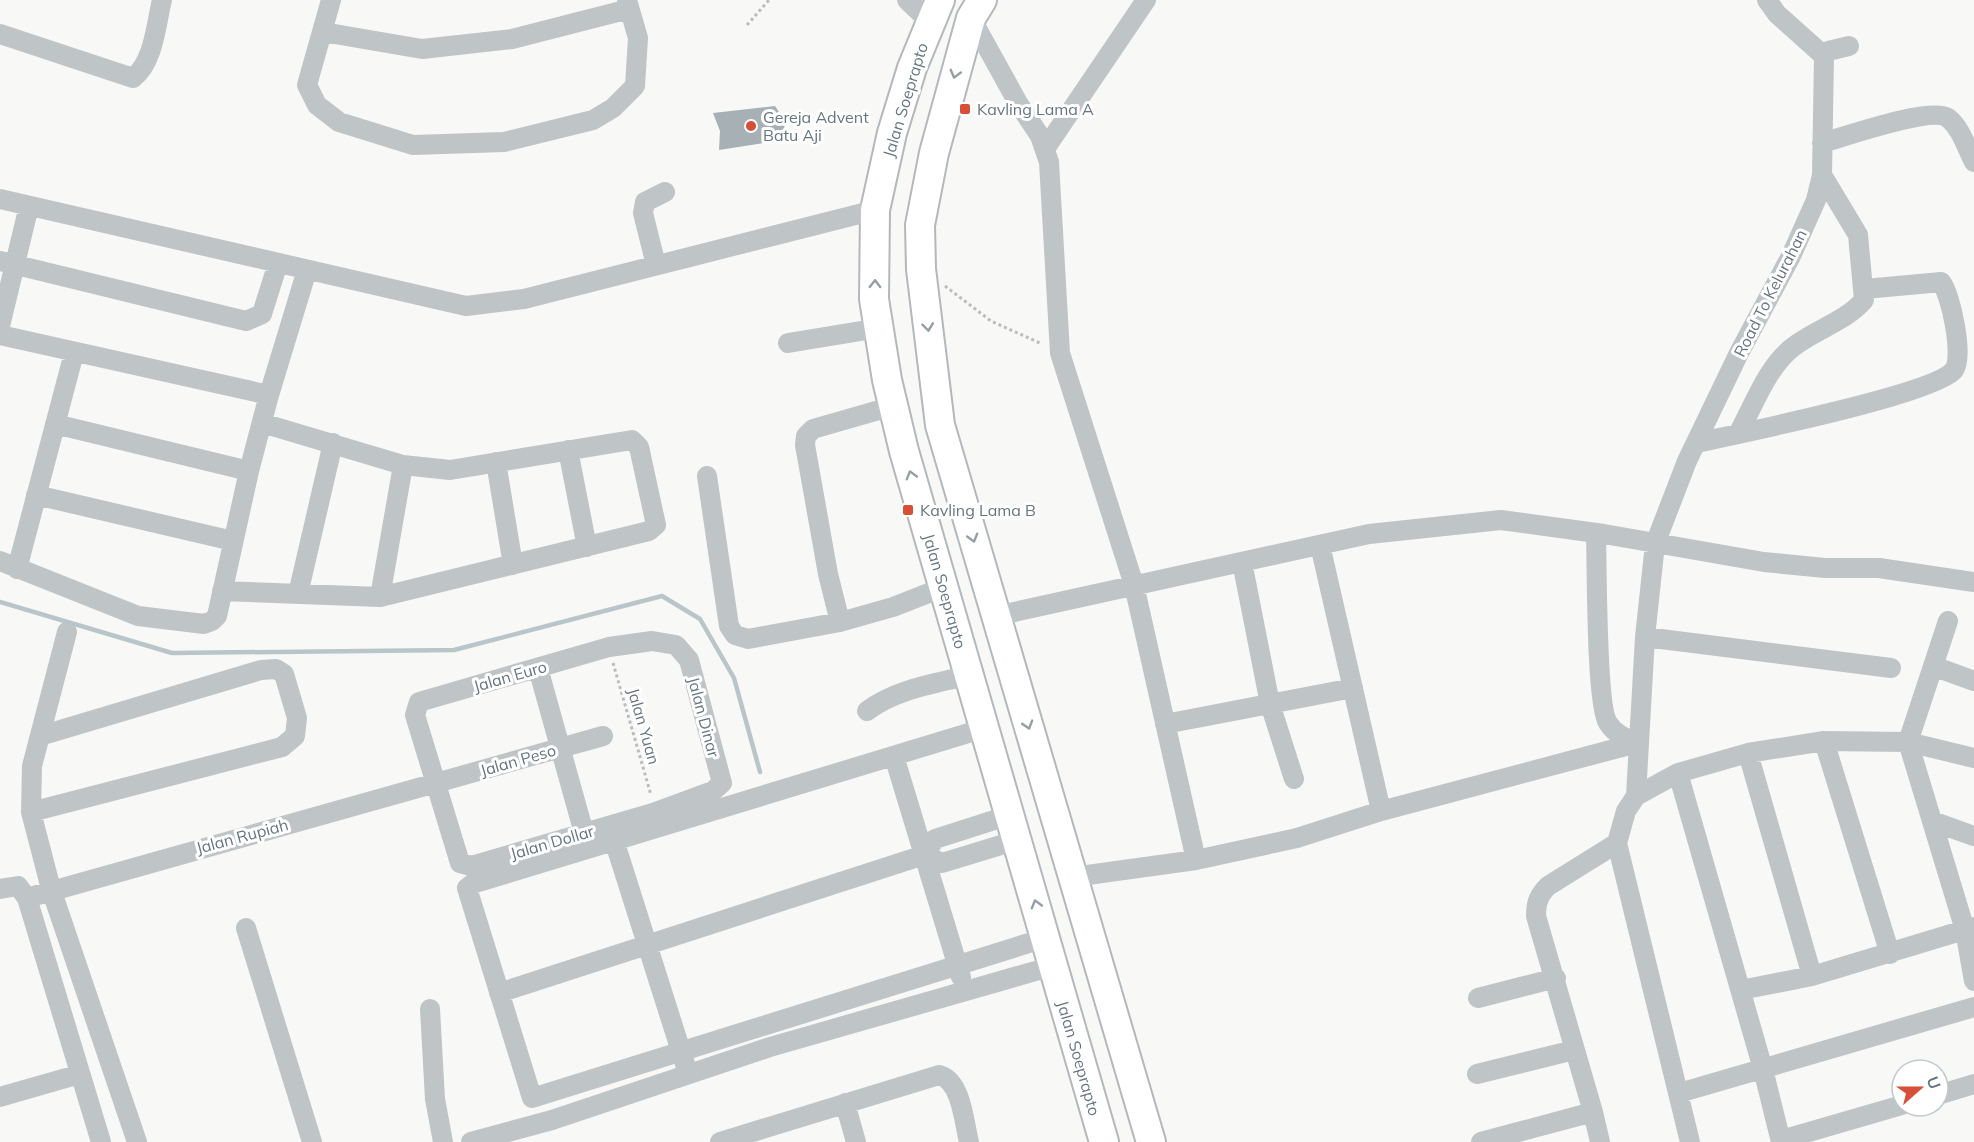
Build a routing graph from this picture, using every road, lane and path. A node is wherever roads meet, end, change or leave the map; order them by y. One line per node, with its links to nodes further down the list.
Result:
1 (162, 0): 12 (street)
2 (331, 0): 11 (street)
3 (769, 0): 10 (path)
4 (907, 0): 9 (street)
5 (1146, 0): 16 (street)
6 (1767, 0): 14 (street)
7 (628, 5): 11 (street); 11 (street)
8 (976, 9): 16 (street); 26 (highway, one-way to 26)
9 (935, 11): 22 (highway, Jalan Soeprapto)
10 (747, 25)
11 (322, 32)
12 (0, 34)
13 (1850, 46): 14 (street)
14 (1824, 56): 15 (street, Road To Kelurahan)
15 (1822, 143): 17 (street); 18 (street, Road To Kelurahan)
16 (1045, 149): 34 (street)
17 (1974, 162)
18 (1822, 175): 28 (street); 41 (street, Road To Kelurahan)
19 (665, 192): 25 (street)
20 (0, 199): 21 (street)
21 (29, 206): 23 (street); 24 (street)
22 (875, 210): 25 (street); 30 (highway, Jalan Soeprapto, one-way to 22)
23 (8, 263): 24 (street); 29 (street)
24 (278, 263): 27 (street)
25 (656, 265): 27 (street)
26 (921, 269): 34 (path); 62 (highway, one-way to 62)
27 (307, 270): 35 (street)
28 (1864, 289): 39 (street); 39 (street)
29 (0, 326)
30 (879, 328): 32 (street); 36 (highway, Jalan Soeprapto)
31 (0, 335): 33 (street)
32 (788, 343)
33 (74, 353): 35 (street); 38 (street)
34 (1060, 353): 57 (street)
35 (269, 395): 37 (street)
36 (893, 406): 58 (highway, Jalan Soeprapto, one-way to 36); 64 (street)
37 (262, 423): 40 (street); 45 (street)
38 (55, 424): 45 (street); 47 (street)
39 (1738, 434): 41 (street)
40 (333, 443): 44 (street); 60 (street)
41 (1696, 444): 51 (street, Road To Kelurahan)
42 (568, 450): 43 (street); 52 (street); 52 (street)
43 (496, 462): 44 (street); 55 (street)
44 (403, 465): 61 (street)
45 (249, 471): 49 (street)
46 (707, 476): 64 (street)
47 (36, 495): 49 (street); 54 (street)
48 (1596, 533): 50 (street); 51 (street); 83 (street)
49 (233, 541): 59 (street)
50 (1320, 544): 53 (street); 74 (street)
51 (1655, 544): 56 (street); 66 (street, Road To Kelurahan)
52 (587, 547): 55 (street)
53 (1242, 562): 57 (street); 75 (street)
54 (8, 565): 59 (street)
55 (513, 565): 61 (street)
56 (1974, 582)
57 (1134, 585): 62 (street); 77 (street)
58 (944, 587): 64 (street); 72 (highway, Jalan Soeprapto)
59 (222, 591): 60 (street)
60 (298, 594): 61 (street)
61 (380, 597)
62 (996, 616): 104 (highway, one-way to 104)
63 (1948, 621): 69 (street)
64 (840, 622)
65 (67, 632): 79 (street)
66 (1645, 637): 71 (street); 83 (street, Road To Kelurahan)
67 (609, 647): 68 (street, Jalan Euro); 70 (street, Jalan Euro); 95 (path, Jalan Yuan)
68 (684, 651): 90 (street, Jalan Dinar)
69 (1933, 666): 73 (street); 82 (street)
70 (538, 668): 84 (street); 91 (street, Jalan Euro)
71 (1891, 668)
72 (970, 675): 76 (street); 78 (highway, Jalan Soeprapto)
73 (1974, 681)
74 (1353, 688): 75 (street); 93 (street)
75 (1270, 704): 77 (street); 89 (street)
76 (867, 711)
77 (1165, 724): 103 (street)
78 (985, 728): 86 (street); 97 (highway, Jalan Soeprapto)
79 (40, 736): 94 (street); 94 (street)
80 (603, 736): 84 (street, Jalan Peso)
81 (1824, 741): 82 (street); 85 (street); 112 (street)
82 (1908, 742): 87 (street); 96 (street)
83 (1637, 743): 92 (street, Road To Kelurahan); 93 (street)
84 (560, 748): 91 (street, Jalan Peso); 98 (street)
85 (1748, 753): 88 (street); 115 (street)
86 (894, 756): 100 (street); 102 (street)
87 (1974, 758)
88 (1678, 773): 92 (street); 118 (street)
89 (1294, 779)
90 (722, 783): 95 (street, Jalan Dollar)
91 (434, 784): 98 (street, Jalan Dollar); 106 (street, Jalan Rupiah)
92 (1636, 796): 101 (street)
93 (1381, 811): 103 (street)
94 (31, 812): 106 (street)
95 (656, 812): 98 (street, Jalan Dollar)
96 (1932, 821): 99 (street); 109 (street)
97 (1013, 827): 102 (street); 110 (highway, Jalan Soeprapto, one-way to 97)
98 (584, 833)
99 (1974, 836)
100 (614, 840): 111 (street); 120 (street)
101 (1617, 843): 116 (street); 132 (street)
102 (924, 855): 111 (street); 113 (street)
103 (1196, 860): 104 (street)
104 (1073, 877): 148 (highway)
105 (0, 889): 107 (street)
106 (51, 889): 107 (street, Jalan Rupiah); 140 (street)
107 (27, 897): 127 (street)
108 (246, 928): 141 (street)
109 (1969, 929): 112 (street); 117 (street)
110 (1045, 938): 113 (street); 114 (highway, Jalan Soeprapto)
111 (647, 944): 120 (street); 125 (street)
112 (1890, 954): 115 (street)
113 (958, 966): 119 (street); 125 (street)
114 (1053, 966): 119 (street); 147 (highway, Jalan Soeprapto)
115 (1812, 976): 118 (street)
116 (1556, 978): 121 (street); 124 (street)
117 (1974, 981)
118 (1741, 990): 126 (street)
119 (965, 991): 128 (street)
120 (499, 993): 125 (street)
121 (1478, 998)
122 (1974, 1007): 126 (street)
123 (430, 1010): 142 (street)
124 (1574, 1050): 129 (street); 136 (street)
125 (681, 1052): 128 (street)
126 (1763, 1069): 132 (street); 138 (street)
127 (80, 1074): 133 (street); 139 (street)
128 (688, 1074): 143 (street)
129 (1478, 1074)
130 (1974, 1084): 131 (street)
131 (1950, 1091)
132 (1679, 1093): 151 (street)
133 (0, 1097)
134 (845, 1103): 137 (street); 145 (street); 146 (street)
135 (1890, 1109): 138 (street)
136 (1593, 1112): 149 (street); 150 (street)
137 (758, 1137): 144 (street)
138 (1781, 1141)
139 (101, 1142)
140 (137, 1142)
141 (312, 1142)
142 (443, 1142)
143 (471, 1142)
144 (720, 1142)
145 (856, 1142)
146 (969, 1142)
147 (1104, 1142)
148 (1150, 1142)
149 (1481, 1142)
150 (1599, 1142)
151 (1690, 1142)

